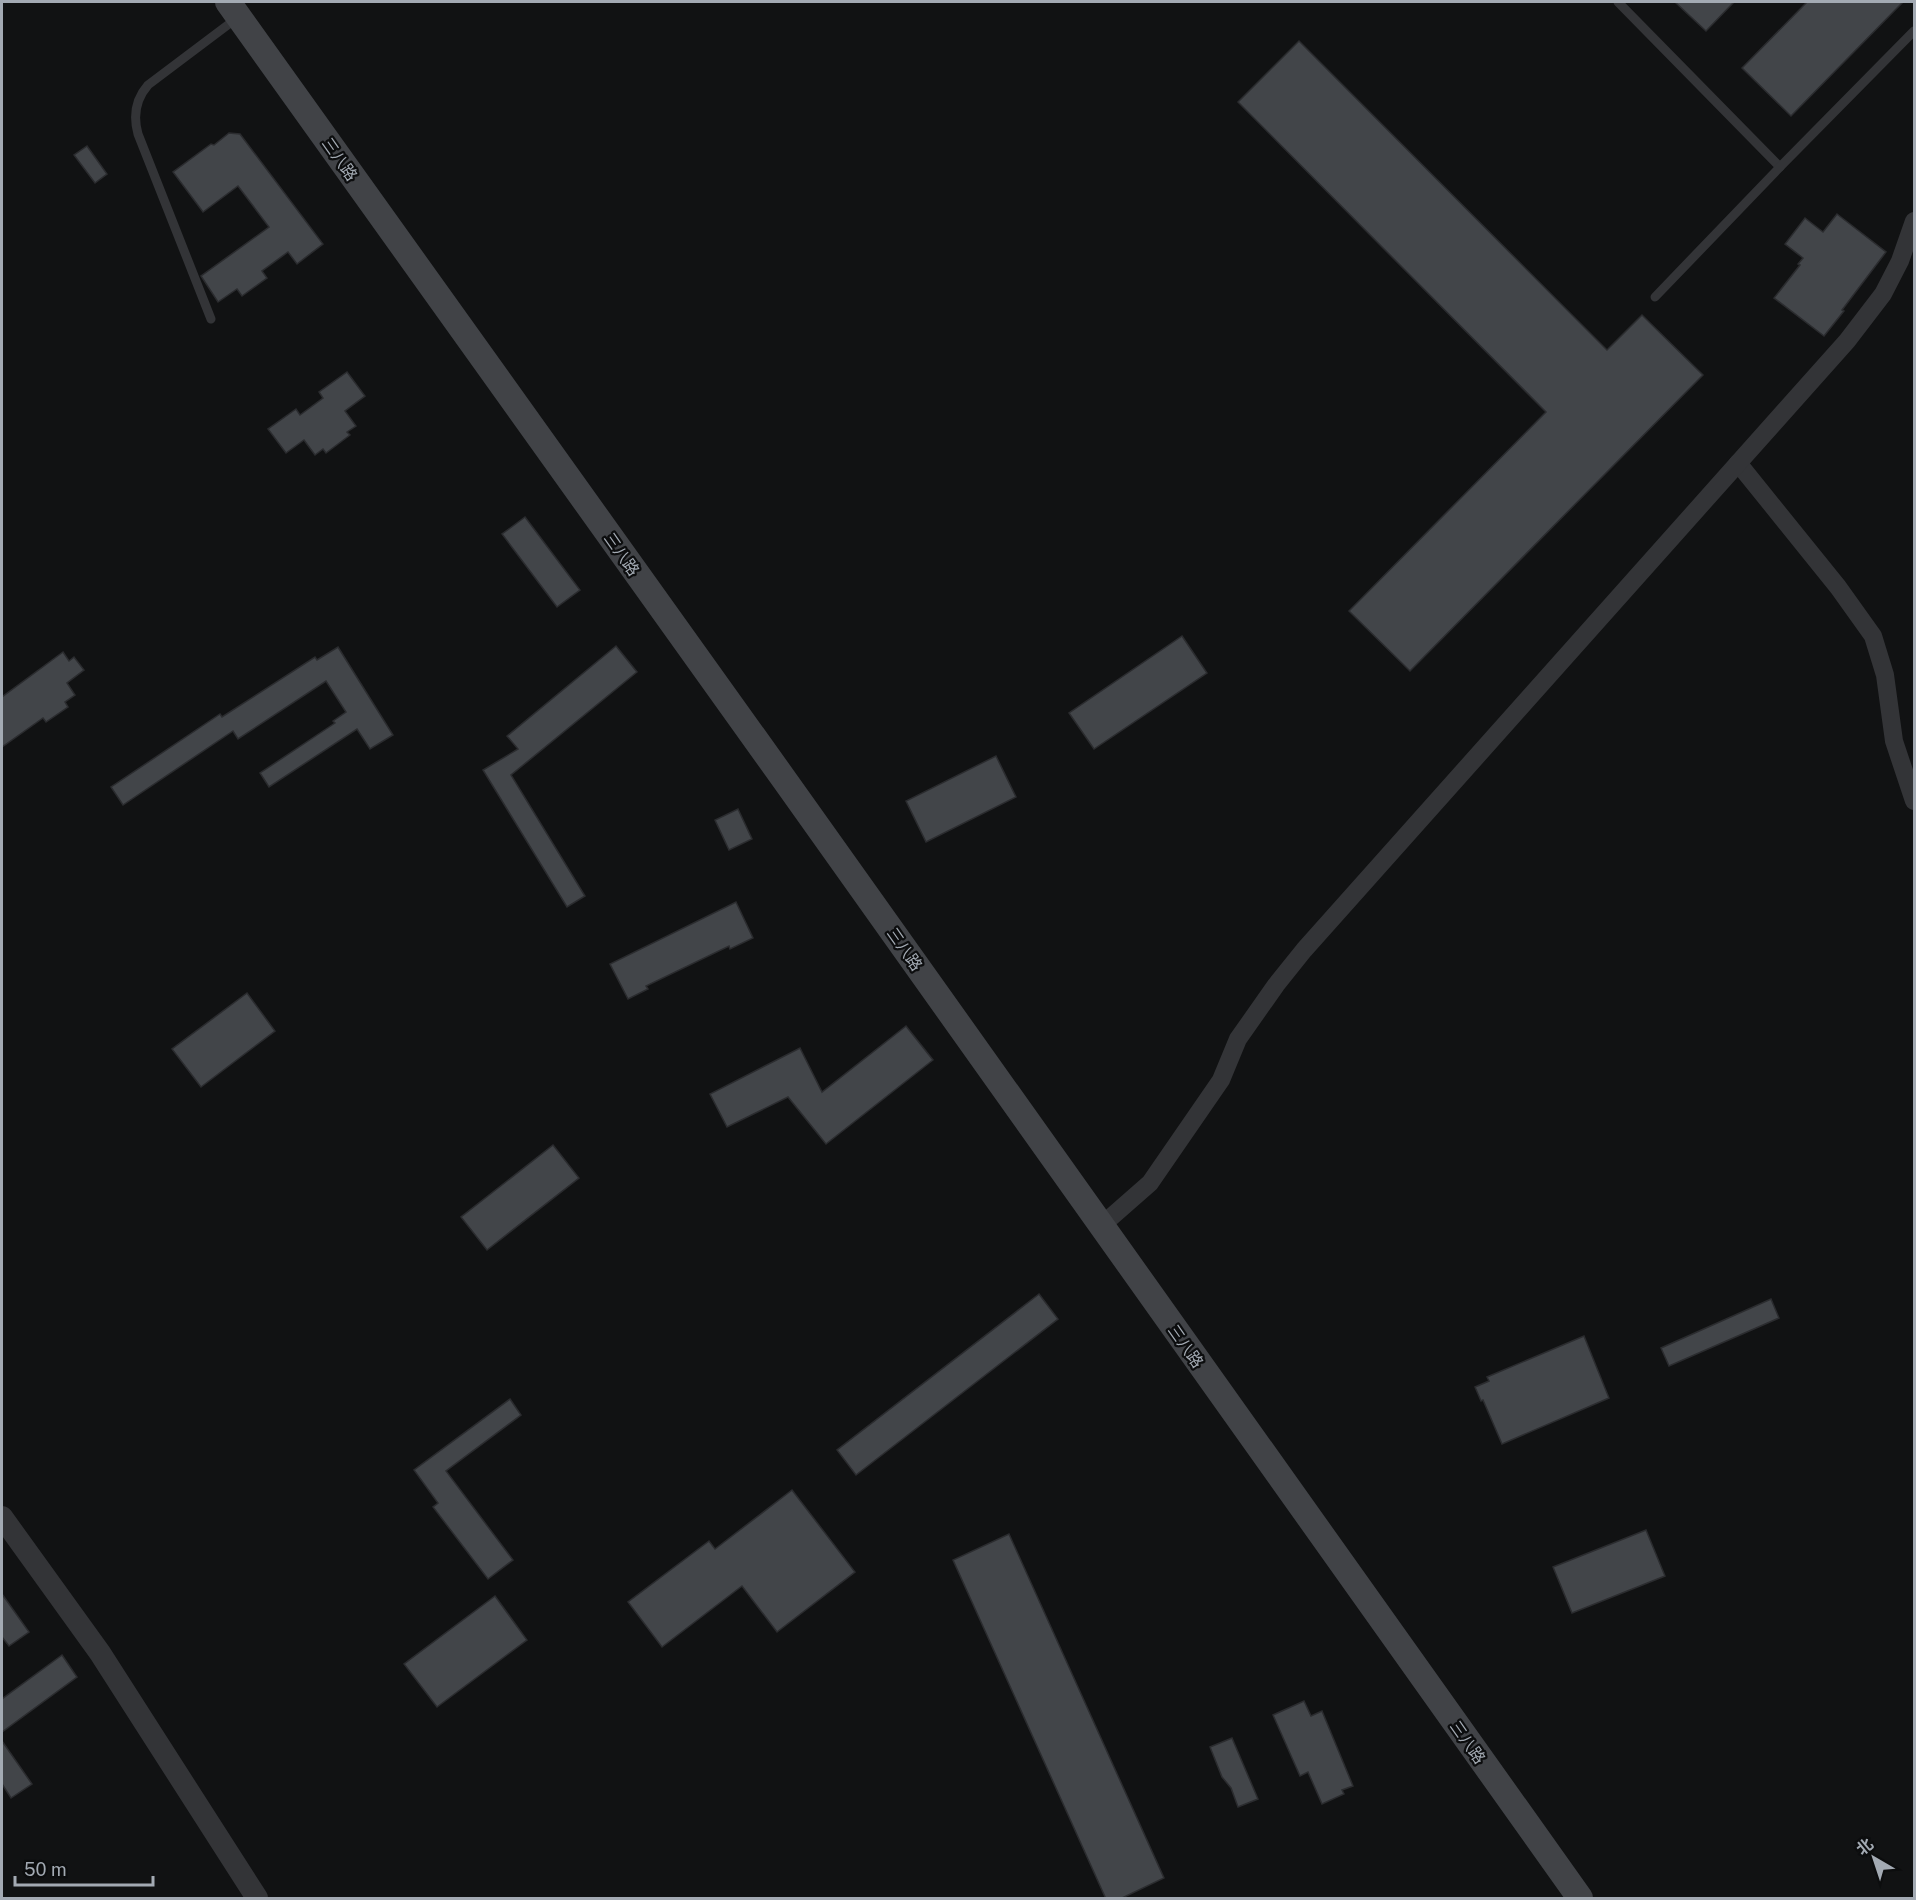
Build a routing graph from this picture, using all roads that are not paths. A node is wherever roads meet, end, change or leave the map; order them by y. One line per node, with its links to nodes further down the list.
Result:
1 (1618, 2): 4 (lane)
2 (233, 9): 7 (lane); 10 (main road, 三八路)
3 (1914, 32): 4 (lane)
4 (1780, 167): 6 (lane)
5 (1914, 221): 8 (street)
6 (1655, 297)
7 (211, 319)
8 (1738, 463): 9 (street); 10 (street)
9 (1914, 801)
10 (1101, 1226): 13 (main road, 三八路)
11 (2, 1517): 12 (street)
12 (257, 1899)
13 (1580, 1899)

